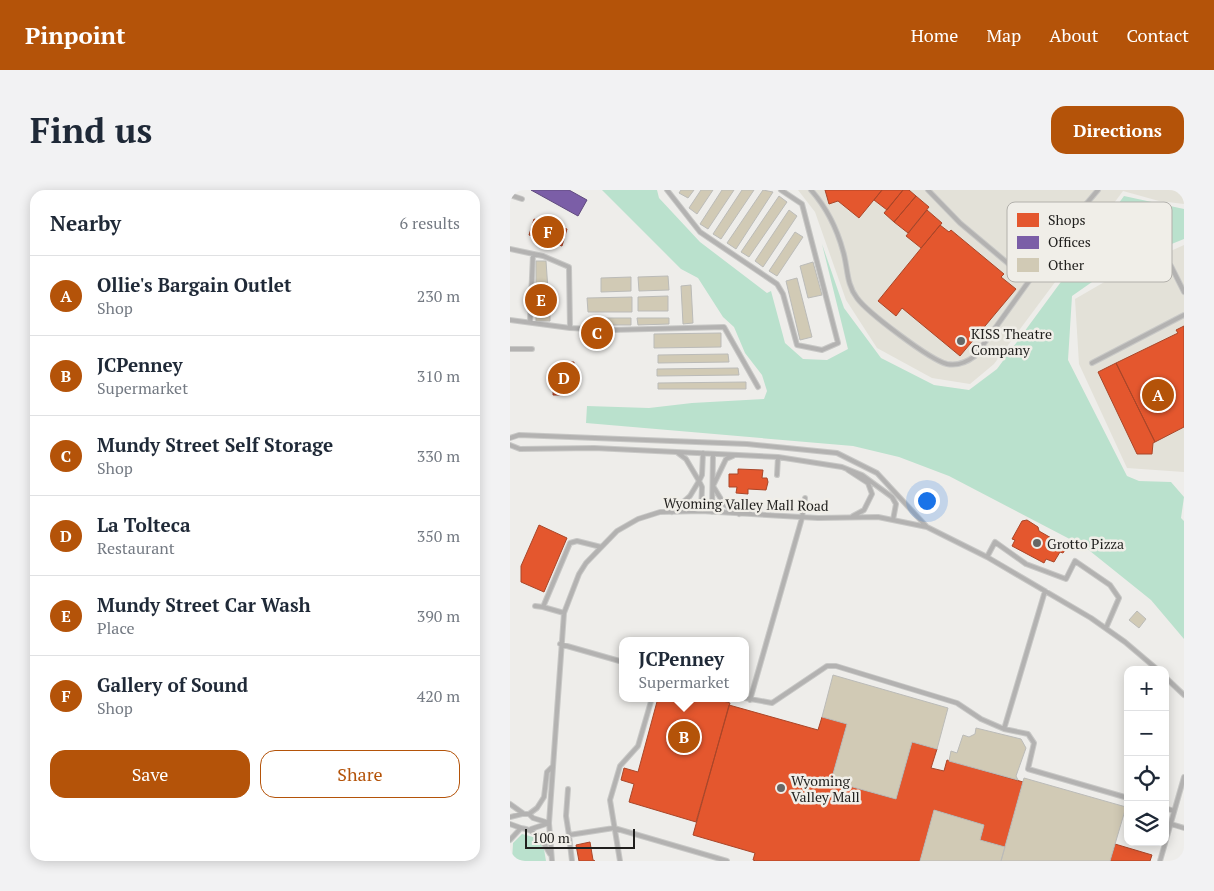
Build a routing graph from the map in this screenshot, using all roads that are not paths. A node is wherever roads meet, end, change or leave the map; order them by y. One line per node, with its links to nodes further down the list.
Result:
1 (667, 190): 2 (lane)
2 (782, 190)
3 (811, 190): 13 (lane)
4 (928, 190): 11 (lane)
5 (1098, 190): 8 (lane)
6 (510, 195): 7 (lane)
7 (522, 200)
8 (1088, 202)
9 (510, 249): 10 (lane)
10 (533, 254): 17 (lane); 18 (lane)
11 (1007, 263)
12 (1172, 268): 14 (lane)
13 (1028, 282)
14 (1184, 292)
15 (1184, 316): 21 (lane)
16 (510, 320): 17 (lane)
17 (530, 322): 18 (lane)
18 (570, 328): 22 (lane)
19 (510, 349): 20 (lane)
20 (532, 349)
21 (1092, 363)
22 (758, 387)
23 (510, 438): 42 (lane, Wyoming Valley Mall Road)
24 (510, 445): 25 (lane)
25 (671, 451): 26 (lane); 32 (lane)
26 (703, 454): 27 (lane); 32 (lane)
27 (713, 454): 28 (lane); 33 (lane)
28 (741, 455): 29 (lane); 33 (lane)
29 (778, 457): 30 (lane); 31 (lane)
30 (842, 466): 39 (lane); 41 (lane)
31 (777, 475)
32 (699, 481): 35 (lane); 36 (lane)
33 (713, 486): 37 (lane); 38 (lane)
34 (805, 498): 40 (lane)
35 (701, 511): 36 (lane, Wyoming Valley Mall Road); 37 (lane, Wyoming Valley Mall Road)
36 (671, 512): 43 (lane, Wyoming Valley Mall Road)
37 (712, 512): 38 (lane, Wyoming Valley Mall Road)
38 (739, 514): 40 (lane, Wyoming Valley Mall Road)
39 (852, 517): 40 (lane, Wyoming Valley Mall Road); 41 (lane, Wyoming Valley Mall Road)
40 (802, 518): 55 (lane)
41 (893, 520): 42 (lane, Wyoming Valley Mall Road)
42 (927, 528): 44 (lane, Wyoming Valley Mall Road)
43 (601, 547): 47 (lane); 48 (lane, Wyoming Valley Mall Road)
44 (988, 557): 45 (lane, Wyoming Valley Mall Road); 49 (lane)
45 (1045, 591): 49 (lane, Wyoming Valley Mall Road); 57 (lane)
46 (534, 606): 47 (lane)
47 (543, 607): 48 (lane)
48 (564, 613): 50 (lane, Wyoming Valley Mall Road)
49 (1106, 628): 52 (lane, Wyoming Valley Mall Road)
50 (560, 644): 51 (lane); 58 (lane, Wyoming Valley Mall Road)
51 (619, 661)
52 (1154, 666)
53 (1169, 681): 54 (lane)
54 (1184, 694)
55 (750, 700): 57 (lane)
56 (651, 702): 72 (lane)
57 (1004, 729): 61 (lane)
58 (553, 766): 66 (lane); 68 (lane, Wyoming Valley Mall Road)
59 (1184, 777): 64 (lane)
60 (568, 789): 75 (lane)
61 (1124, 797)
62 (510, 804): 65 (lane)
63 (1169, 809): 64 (lane)
64 (1174, 810): 70 (lane)
65 (522, 814): 66 (lane); 67 (lane)
66 (529, 814): 68 (lane)
67 (510, 817)
68 (550, 823): 74 (lane); 77 (lane, Wyoming Valley Mall Road)
69 (510, 824): 71 (lane)
70 (1171, 824): 73 (lane); 82 (lane)
71 (521, 828): 74 (lane); 76 (lane)
72 (614, 828): 75 (lane); 80 (lane); 81 (lane)
73 (1184, 828)
74 (531, 829): 77 (lane)
75 (569, 835): 79 (lane)
76 (510, 840)
77 (551, 854): 78 (lane, Wyoming Valley Mall Road)
78 (552, 861)
79 (572, 861)
80 (620, 861)
81 (727, 861)
82 (1160, 861)

